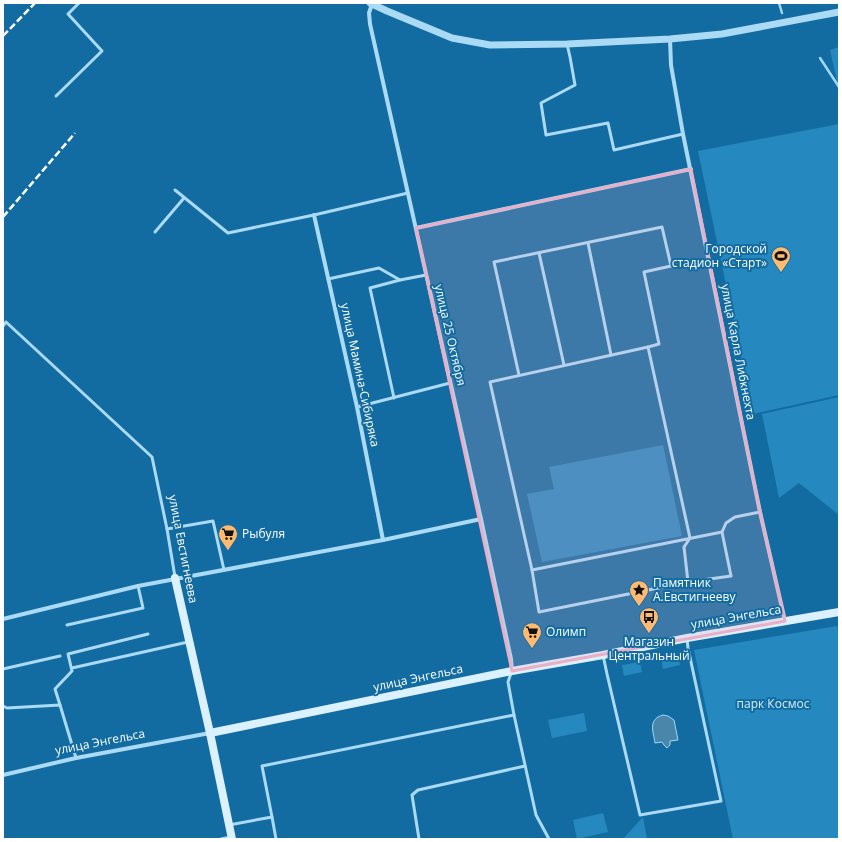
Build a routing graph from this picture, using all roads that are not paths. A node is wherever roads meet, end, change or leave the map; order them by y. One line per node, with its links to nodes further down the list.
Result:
1 (79, 3): 6 (lane)
2 (371, 4): 5 (street); 10 (street, улица 25 Октября)
3 (839, 12): 4 (street)
4 (670, 39): 5 (street); 7 (street, улица Карла Либкнехта)
5 (567, 44): 7 (lane)
6 (56, 96)
7 (683, 134): 8 (street, улица Карла Либкнехта)
8 (691, 169): 13 (street); 28 (street, улица Карла Либкнехта)
9 (175, 190): 11 (lane)
10 (408, 193): 12 (lane); 13 (street, улица 25 Октября)
11 (184, 198): 12 (lane); 14 (lane)
12 (314, 215): 18 (street, улица Мамина-Сибиряка)
13 (416, 228): 17 (street, улица 25 Октября)
14 (155, 232)
15 (588, 243): 16 (lane); 21 (lane); 22 (lane)
16 (539, 253): 23 (lane); 24 (lane)
17 (426, 275): 19 (lane); 25 (street, улица 25 Октября)
18 (328, 279): 19 (lane); 27 (street, улица Мамина-Сибиряка)
19 (400, 280): 26 (lane)
20 (3, 326): 30 (lane, улица Евстигнеева)
21 (648, 347): 22 (lane); 32 (lane)
22 (611, 355): 23 (lane)
23 (564, 365): 24 (lane)
24 (519, 375): 35 (lane)
25 (450, 383): 26 (lane); 29 (street, улица 25 Октября)
26 (394, 398): 27 (lane)
27 (358, 407): 33 (street, улица Мамина-Сибиряка)
28 (760, 512): 31 (lane); 41 (street, улица Карла Либкнехта)
29 (481, 519): 33 (street); 50 (street, улица 25 Октября)
30 (167, 529): 34 (lane); 36 (lane, улица Евстигнеева)
31 (722, 532): 32 (lane); 37 (lane)
32 (690, 538): 35 (lane); 37 (lane)
33 (383, 540): 34 (street)
34 (224, 570): 36 (street)
35 (532, 570): 37 (lane)
36 (175, 578): 38 (street); 45 (main road, улица Евстигнеева)
37 (688, 582)
38 (138, 586): 40 (street); 42 (lane)
39 (839, 612): 41 (main road, улица Энгельса)
40 (3, 619)
41 (785, 621): 44 (main road, улица Энгельса)
42 (67, 625)
43 (148, 634): 48 (lane)
44 (687, 638): 46 (main road, улица Энгельса); 46 (lane)
45 (190, 642): 48 (lane); 54 (main road, улица Евстигнеева)
46 (603, 655): 50 (main road, улица Энгельса)
47 (60, 656): 49 (lane)
48 (72, 668): 51 (lane)
49 (3, 669)
50 (512, 671): 53 (lane); 54 (main road, улица Энгельса)
51 (60, 705): 52 (lane); 55 (lane)
52 (3, 706)
53 (514, 715): 56 (lane); 58 (lane)
54 (210, 733): 55 (street, улица Энгельса); 59 (main road, улица Евстигнеева)
55 (76, 758): 57 (street, улица Энгельса)
56 (525, 766): 63 (lane); 64 (lane)
57 (3, 775)
58 (272, 816): 59 (lane); 62 (lane)
59 (229, 825): 60 (main road, улица Евстигнеева)
60 (232, 838): 61 (lane)
61 (221, 839)
62 (276, 839)
63 (419, 839)
64 (549, 839)

